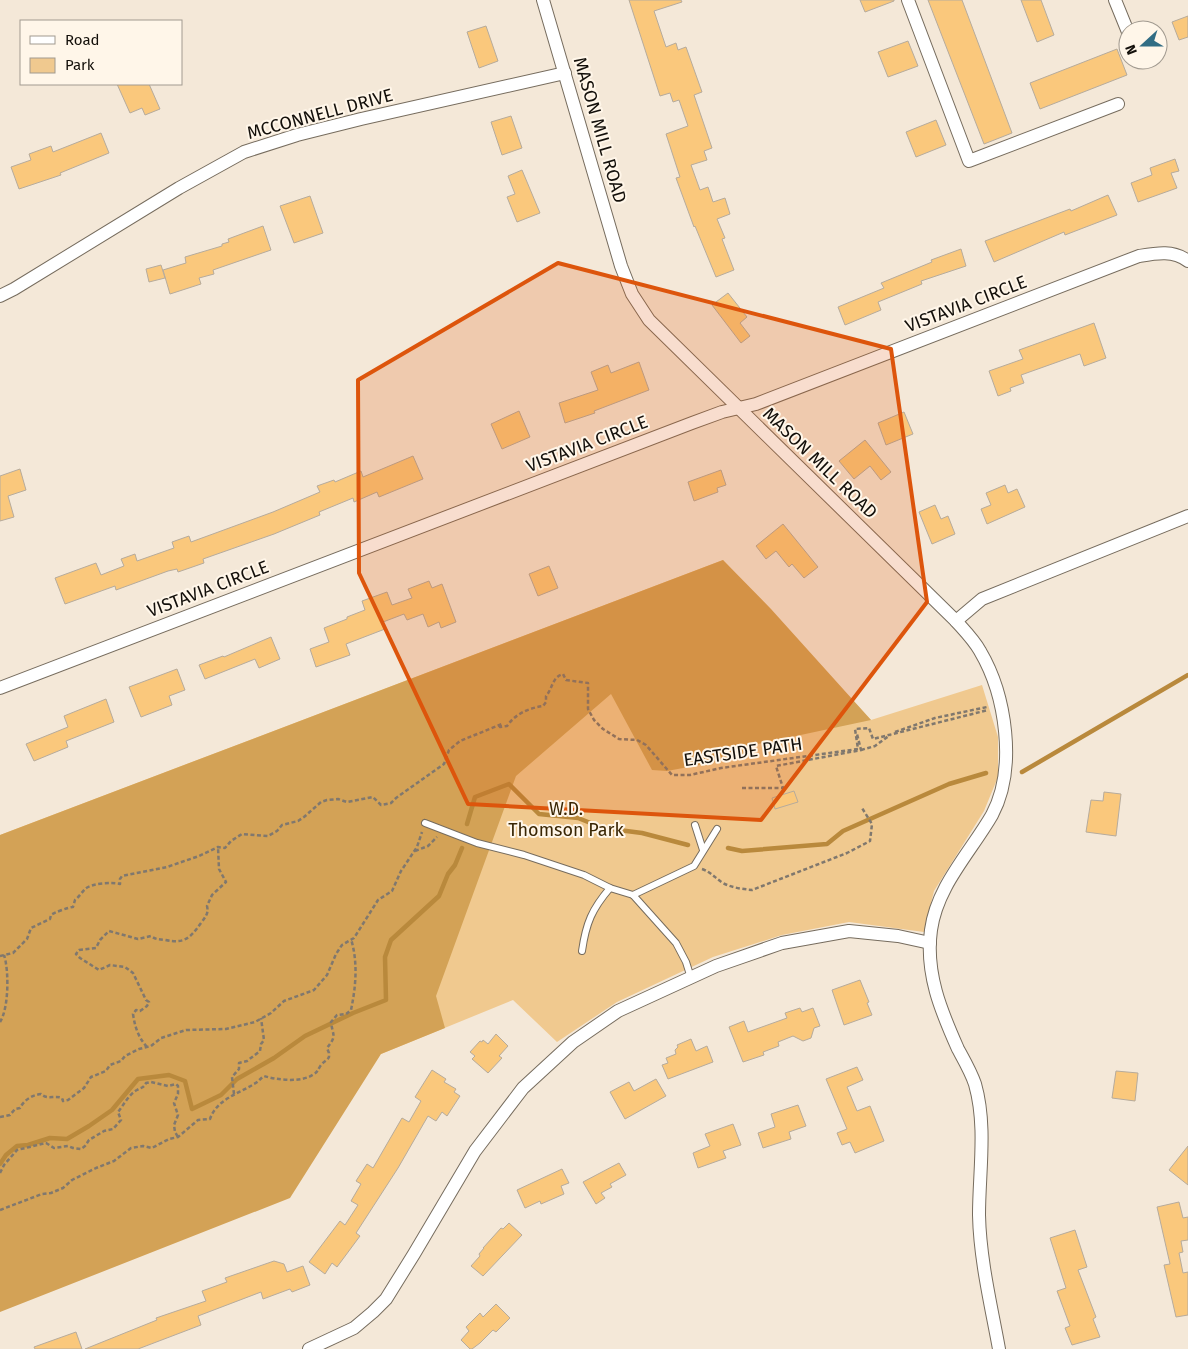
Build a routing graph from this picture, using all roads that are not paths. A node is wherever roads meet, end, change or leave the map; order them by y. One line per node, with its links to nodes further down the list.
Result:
1 (543, 0): 5 (street, MASON MILL ROAD)
2 (908, 0): 6 (street)
3 (1116, 0): 4 (street)
4 (1124, 20)
5 (565, 73): 8 (street, MCCONNELL DRIVE); 9 (street, MASON MILL ROAD)
6 (1118, 104)
7 (1188, 261): 9 (street, VISTAVIA CIRCLE)
8 (0, 296)
9 (738, 408): 11 (street, MASON MILL ROAD); 12 (street, VISTAVIA CIRCLE)
10 (1188, 516): 11 (street)
11 (956, 621): 19 (street, MASON MILL ROAD)
12 (0, 688)
13 (426, 823): 17 (lane)
14 (695, 825): 16 (lane)
15 (717, 829): 16 (lane)
16 (704, 850): 18 (lane)
17 (610, 888): 18 (lane); 20 (lane)
18 (633, 895): 21 (lane)
19 (930, 943): 21 (street); 23 (street, MASON MILL ROAD)
20 (582, 951)
21 (691, 978): 22 (street)
22 (309, 1349)
23 (999, 1349)

